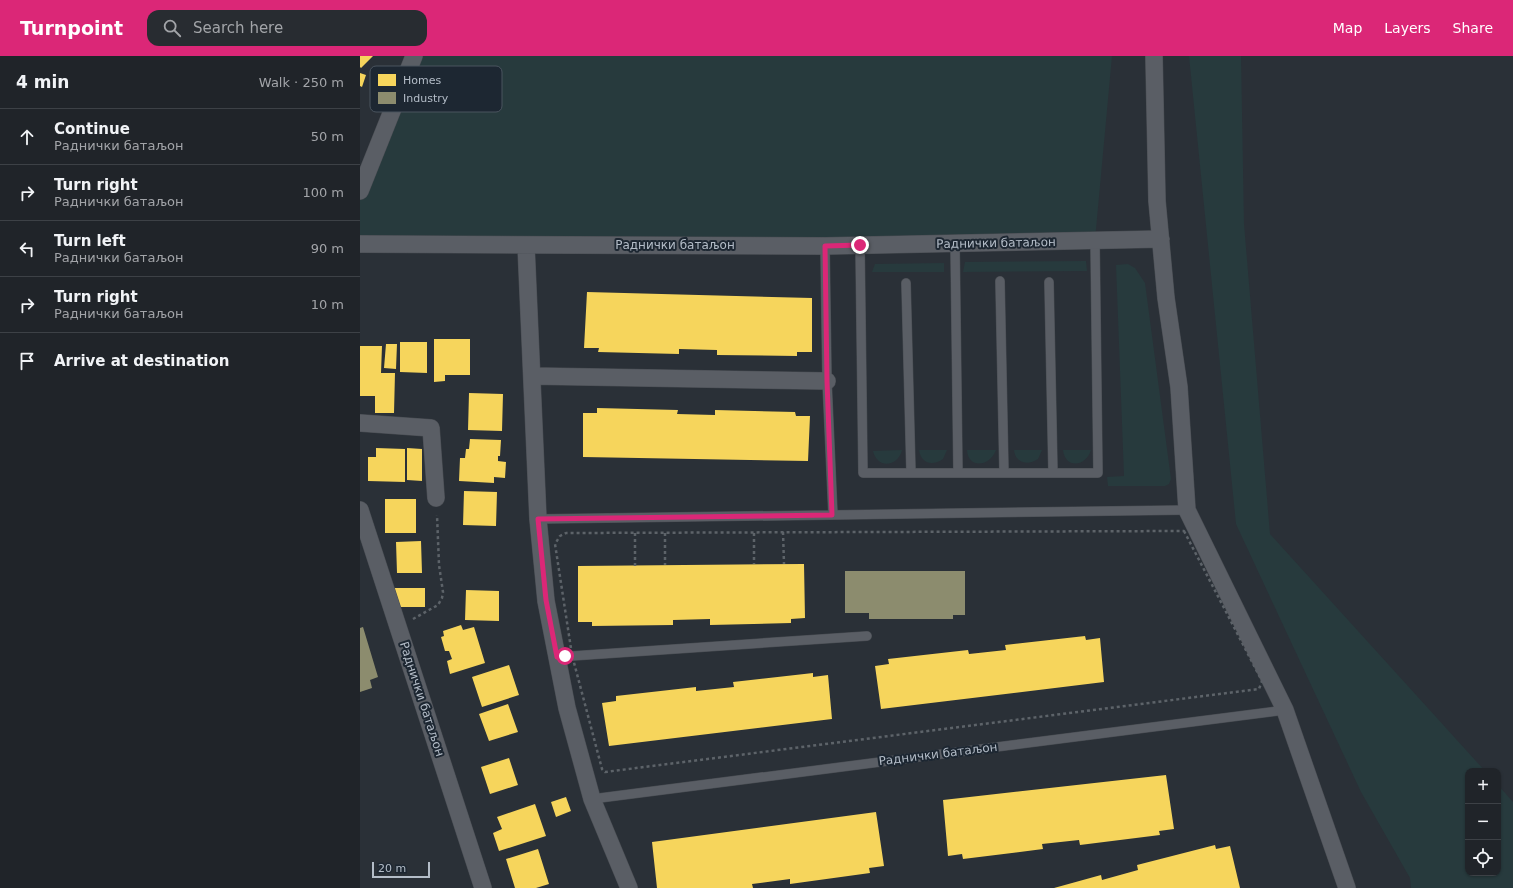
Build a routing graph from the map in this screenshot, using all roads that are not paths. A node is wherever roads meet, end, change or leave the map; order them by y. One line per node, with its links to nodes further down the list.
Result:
1 (414, 56): 3 (street)
2 (1154, 56): 6 (street)
3 (410, 66)
4 (391, 112): 5 (street)
5 (360, 190)
6 (1161, 239): 7 (street, Раднички батаљон); 25 (street)
7 (1096, 240): 8 (street, Раднички батаљон); 22 (lane)
8 (955, 243): 11 (street, Раднички батаљон); 20 (lane)
9 (360, 244): 10 (street, Раднички батаљон)
10 (526, 245): 12 (street, Раднички батаљон); 16 (street)
11 (860, 245): 12 (street, Раднички батаљон); 19 (lane)
12 (825, 246): 17 (lane)
13 (1000, 281): 21 (lane)
14 (1049, 282): 22 (lane)
15 (906, 283): 19 (lane)
16 (532, 376): 17 (street); 27 (street)
17 (827, 381): 26 (lane)
18 (360, 423): 23 (street)
19 (911, 473): 20 (lane)
20 (958, 473): 21 (lane)
21 (1004, 473): 22 (lane)
22 (1053, 473)
23 (436, 498)
24 (360, 510): 32 (street, Раднички батаљон)
25 (1187, 510): 26 (lane); 30 (street)
26 (832, 515): 27 (lane)
27 (538, 519): 29 (street)
28 (867, 636): 29 (lane)
29 (565, 656): 31 (street)
30 (1285, 710): 31 (lane, Раднички батаљон); 34 (street)
31 (592, 799): 33 (street)
32 (483, 888)
33 (629, 888)
34 (1347, 888)

